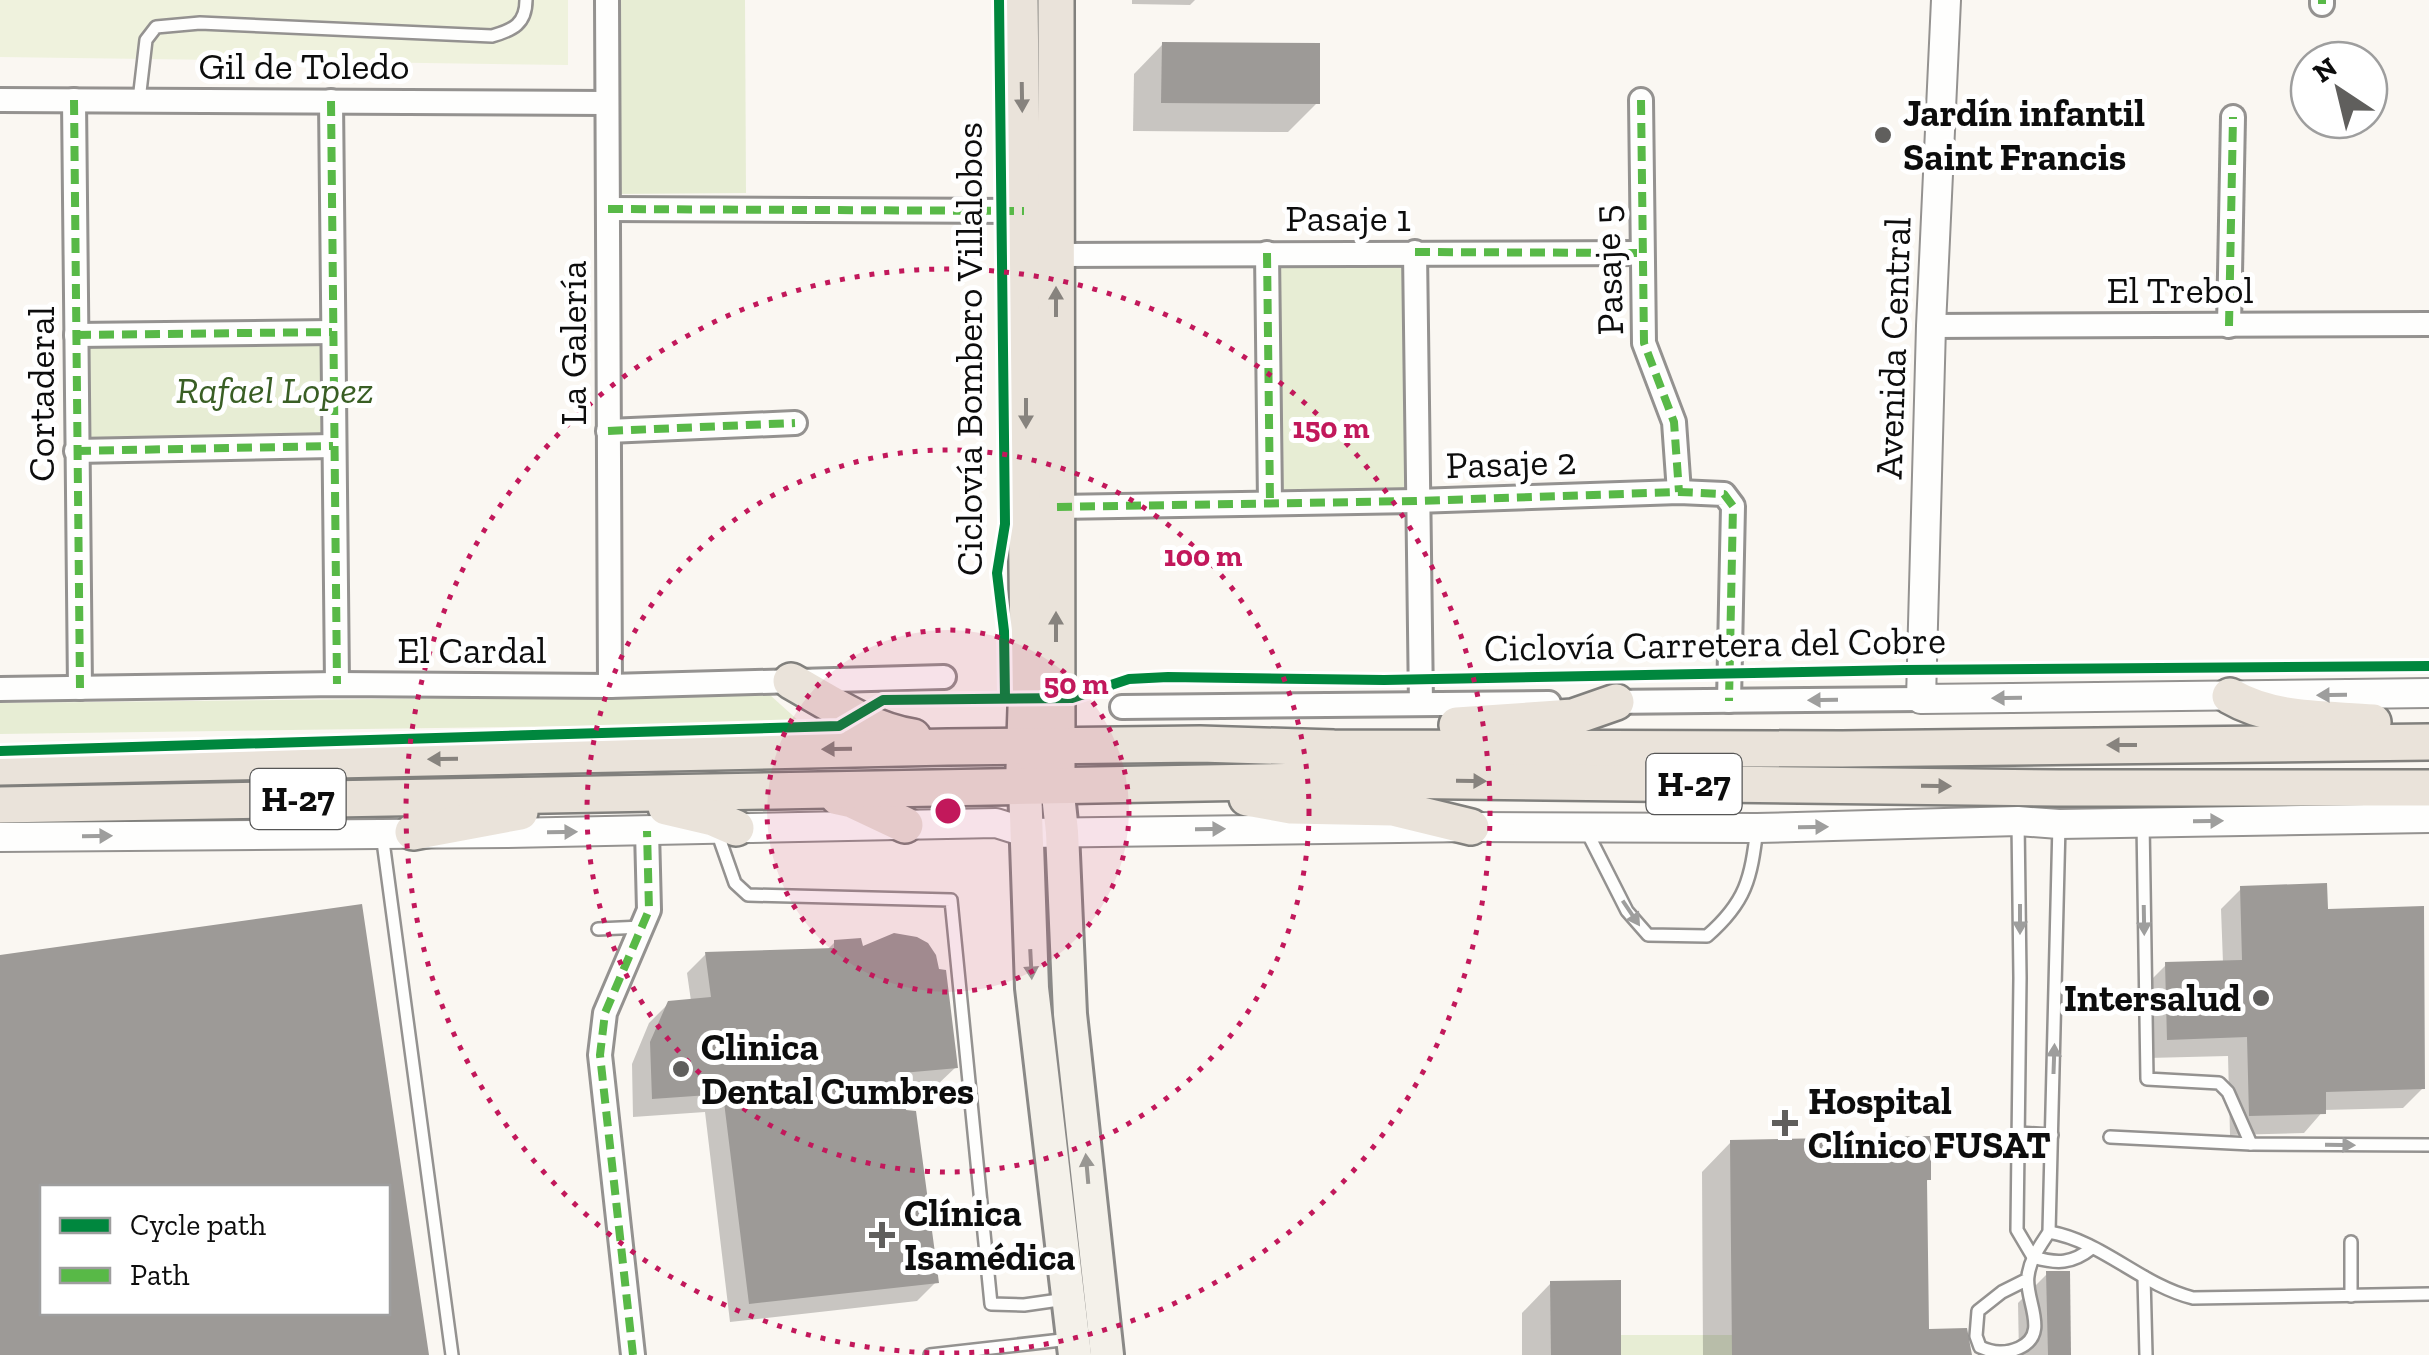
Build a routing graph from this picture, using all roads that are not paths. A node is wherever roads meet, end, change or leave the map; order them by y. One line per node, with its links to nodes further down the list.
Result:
1 (526, 0): 8 (lane)
2 (607, 0): 11 (street, La Galería)
3 (1020, 0): 14 (main road, one-way to 14)
4 (1056, 0): 18 (main road)
5 (1946, 0): 20 (street, Avenida Central)
6 (0, 100): 7 (street, Gil de Toledo)
7 (74, 100): 8 (street, Gil de Toledo); 23 (street, Cortaderal)
8 (138, 100): 10 (street, Gil de Toledo)
9 (1641, 100): 17 (street, Pasaje 5)
10 (331, 101): 11 (street, Gil de Toledo); 22 (street)
11 (607, 103): 13 (street, La Galería)
12 (2232, 117): 21 (street)
13 (608, 210): 14 (street); 25 (street, La Galería)
14 (1024, 211): 50 (main road, one-way to 50)
15 (1415, 252): 16 (street, Pasaje 1); 17 (street, Pasaje 1); 30 (street)
16 (1268, 253): 18 (street, Pasaje 1); 29 (street)
17 (1641, 253): 28 (street, Pasaje 5)
18 (1056, 256): 31 (main road, one-way to 18)
19 (2429, 324): 21 (street, El Trebol)
20 (1930, 326): 21 (street, El Trebol); 40 (street, Avenida Central)
21 (2229, 326)
22 (332, 332): 23 (street); 26 (street)
23 (76, 334): 27 (street, Cortaderal)
24 (795, 423): 25 (street)
25 (608, 431): 35 (street, La Galería)
26 (333, 446): 27 (street); 34 (street)
27 (76, 451): 36 (street, Cortaderal)
28 (1679, 492): 30 (street, Pasaje 2); 41 (street, Pasaje 2)
29 (1270, 502): 30 (street, Pasaje 2); 31 (street, Pasaje 2)
30 (1416, 502): 43 (street)
31 (1056, 508): 50 (main road, one-way to 31)
32 (944, 677): 33 (street, El Cardal)
33 (791, 681): 35 (street, El Cardal); 49 (main road)
34 (336, 684): 35 (street, El Cardal); 36 (street, El Cardal)
35 (610, 686)
36 (80, 688): 37 (street, El Cardal)
37 (0, 689)
38 (2429, 694): 39 (street, one-way to 39)
39 (2230, 696): 40 (street, one-way to 40); 45 (main road)
40 (1920, 699): 41 (street, one-way to 41)
41 (1729, 701): 42 (street)
42 (1616, 702): 43 (street); 51 (main road)
43 (1421, 704): 44 (street)
44 (1122, 708)
45 (2429, 727)
46 (2429, 742): 48 (main road, H-27, one-way to 48)
47 (2012, 746): 48 (main road, H-27); 51 (main road, H-27); 59 (street)
48 (2060, 746): 55 (street)
49 (948, 747): 50 (main road, H-27); 52 (main road, H-27, one-way to 52)
50 (1040, 747): 51 (main road, H-27); 54 (main road)
51 (1334, 748)
52 (0, 767)
53 (1214, 782): 54 (main road, H-27); 59 (main road, H-27, one-way to 59); 65 (main road)
54 (1041, 786): 57 (main road, H-27); 70 (main road); 72 (main road)
55 (2058, 788): 56 (main road, H-27); 59 (main road, H-27); 63 (street)
56 (2429, 788)
57 (808, 790): 58 (main road, H-27); 64 (main road)
58 (590, 795): 60 (main road, H-27); 66 (main road); 71 (main road)
59 (2016, 804): 63 (street); 68 (street, one-way to 59); 76 (lane, one-way to 76)
60 (0, 805)
61 (2429, 818): 62 (street, one-way to 61)
62 (2144, 822): 63 (street); 79 (lane, one-way to 79)
63 (2059, 824): 77 (lane, one-way to 63)
64 (906, 825): 66 (street); 72 (street)
65 (1471, 826): 67 (street); 70 (street, one-way to 65)
66 (726, 828): 69 (street); 89 (lane)
67 (1585, 828): 68 (street); 68 (lane, one-way to 68)
68 (1756, 828)
69 (647, 831): 71 (street, one-way to 69); 74 (street)
70 (1062, 832): 72 (street); 89 (main road, one-way to 70)
71 (398, 833): 73 (street, one-way to 71); 91 (lane)
72 (1028, 833): 89 (main road, one-way to 89)
73 (0, 837)
74 (642, 927): 75 (lane); 92 (street)
75 (598, 929)
76 (2019, 1133): 77 (lane); 84 (lane)
77 (2052, 1135): 81 (lane)
78 (2110, 1137): 79 (lane)
79 (2251, 1144): 80 (lane, one-way to 80)
80 (2429, 1146)
81 (2048, 1232): 83 (lane); 84 (lane)
82 (2351, 1242): 88 (lane)
83 (2092, 1248): 84 (lane); 85 (lane)
84 (2034, 1257): 86 (lane)
85 (2144, 1277): 88 (lane); 95 (lane)
86 (2026, 1280): 86 (lane)
87 (2429, 1294): 88 (lane)
88 (2351, 1296)
89 (1084, 1298): 90 (main road); 94 (main road)
90 (1073, 1347): 93 (lane)
91 (452, 1355)
92 (633, 1355)
93 (930, 1355)
94 (1106, 1355)
95 (2146, 1355)

